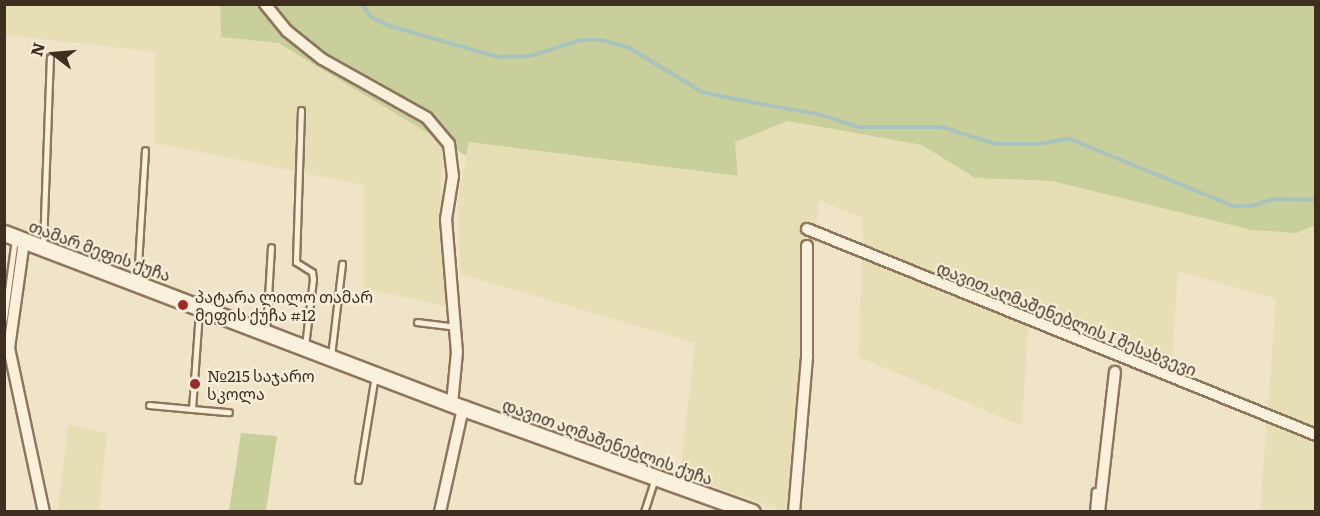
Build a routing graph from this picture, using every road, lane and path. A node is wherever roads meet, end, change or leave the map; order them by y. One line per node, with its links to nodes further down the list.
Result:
1 (265, 4): 15 (street)
2 (50, 57): 9 (lane)
3 (301, 110): 17 (lane)
4 (145, 150): 11 (lane)
5 (807, 229): 25 (street, დავით აღმაშენებლის I შესახვევი)
6 (15, 237): 9 (street, თამარ მეფის ქუჩა); 13 (lane); 29 (street)
7 (807, 246): 33 (street)
8 (270, 247): 16 (lane)
9 (42, 248): 11 (street, თამარ მეფის ქუჩა)
10 (342, 264): 18 (lane)
11 (137, 282): 12 (street, თამარ მეფის ქუჩა)
12 (199, 306): 16 (street, თამარ მეფის ქუჩა); 23 (lane)
13 (4, 319)
14 (417, 321): 15 (lane)
15 (455, 327): 22 (street)
16 (266, 332): 17 (street, თამარ მეფის ქუჩა)
17 (305, 347): 18 (street, თამარ მეფის ქუჩა)
18 (331, 357): 20 (street, თამარ მეფის ქუჩა)
19 (1115, 372): 35 (street)
20 (375, 375): 22 (street, თამარ მეფის ქუჩა); 27 (lane)
21 (149, 405): 23 (lane)
22 (458, 406): 26 (street, დავით აღმაშენებლის ქუჩა); 30 (street)
23 (192, 409): 24 (lane)
24 (230, 412)
25 (1316, 435)
26 (656, 477): 31 (lane); 32 (street, დავით აღმაშენებლის ქუჩა)
27 (358, 480)
28 (1095, 491): 34 (lane)
29 (45, 512)
30 (440, 512)
31 (644, 512)
32 (752, 512)
33 (794, 512)
34 (1093, 512)
35 (1099, 512)

